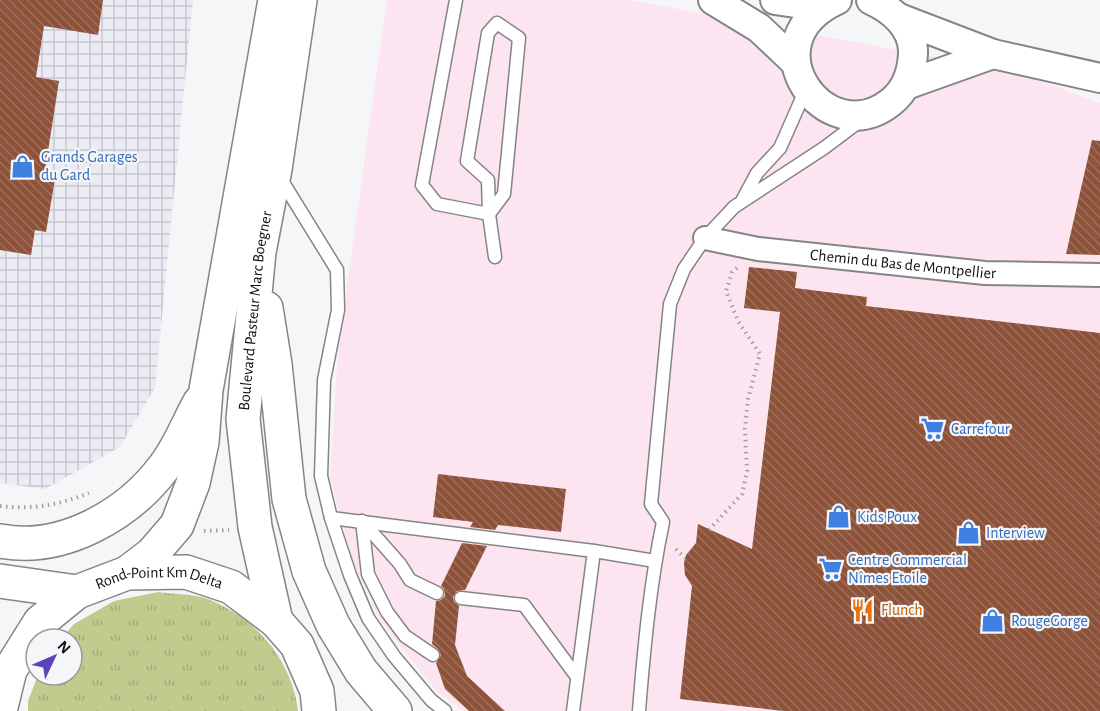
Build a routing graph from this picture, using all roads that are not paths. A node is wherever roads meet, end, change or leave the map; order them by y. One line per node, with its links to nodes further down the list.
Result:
1 (275, 0): 22 (main road, Boulevard Pasteur Marc Boegner)
2 (300, 0): 15 (main road, Boulevard Pasteur Marc Boegner)
3 (456, 0): 17 (lane)
4 (713, 0): 10 (street)
5 (776, 0): 7 (street)
6 (871, 0): 8 (street)
7 (830, 3): 10 (street)
8 (899, 18): 9 (street); 12 (street)
9 (993, 54): 11 (street); 12 (street)
10 (796, 63): 13 (street)
11 (1100, 78)
12 (906, 85): 14 (street)
13 (806, 89): 14 (street); 16 (lane)
14 (870, 113): 16 (lane)
15 (275, 168): 19 (main road, Boulevard Pasteur Marc Boegner); 23 (lane)
16 (741, 202): 18 (lane)
17 (489, 214): 17 (lane); 20 (lane)
18 (705, 238): 21 (street, Chemin du Bas de Montpellier); 27 (lane)
19 (259, 252): 33 (main road, Boulevard Pasteur Marc Boegner); 38 (main road)
20 (495, 257)
21 (1100, 275)
22 (206, 390): 25 (main road); 28 (main road, Boulevard Pasteur Marc Boegner)
23 (331, 518): 24 (lane); 39 (lane)
24 (362, 521): 26 (lane); 31 (lane); 34 (lane)
25 (0, 541)
26 (594, 551): 27 (lane); 35 (lane)
27 (655, 561): 41 (lane)
28 (127, 573): 30 (main road, Rond-Point Km Delta); 33 (main road, Rond-Point Km Delta)
29 (0, 581): 30 (main road)
30 (77, 592): 37 (main road, Rond-Point Km Delta)
31 (437, 593)
32 (461, 598): 35 (lane)
33 (276, 621): 36 (main road, Rond-Point Km Delta)
34 (434, 655)
35 (577, 677): 40 (lane)
36 (325, 704)
37 (0, 711)
38 (395, 711)
39 (446, 711)
40 (573, 711)
41 (639, 711)

